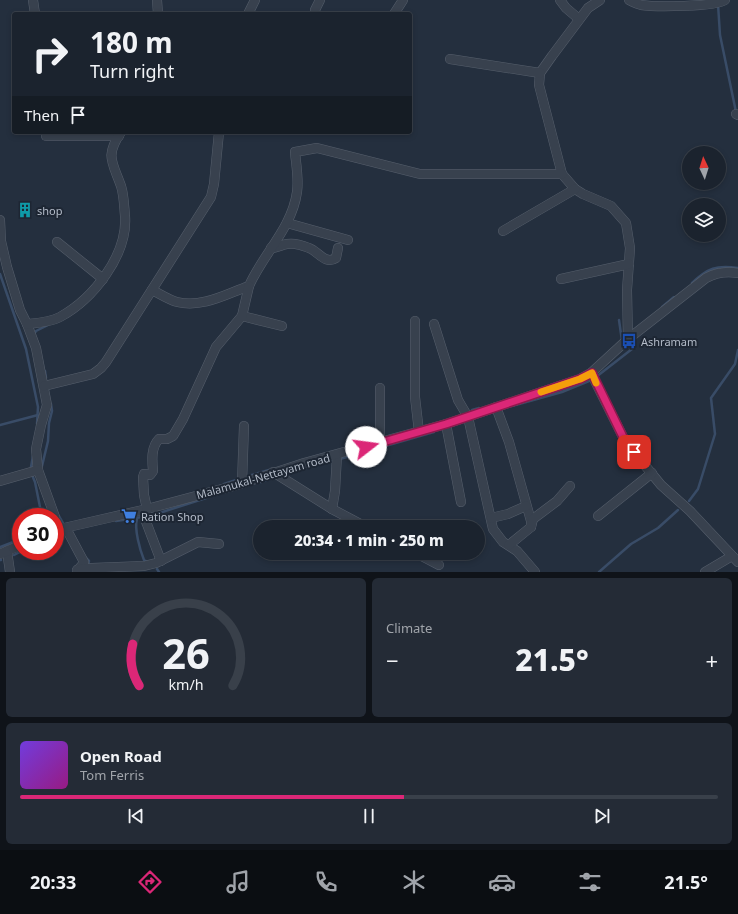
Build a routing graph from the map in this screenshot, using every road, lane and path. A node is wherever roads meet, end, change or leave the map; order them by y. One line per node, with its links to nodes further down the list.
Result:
1 (33, 0): 10 (street)
2 (157, 0): 11 (street)
3 (255, 0): 12 (street)
4 (320, 0): 13 (street)
5 (403, 0): 14 (street)
6 (560, 0): 15 (street)
7 (600, 0): 15 (street)
8 (629, 0): 9 (street)
9 (724, 1)
10 (35, 12)
11 (158, 12)
12 (249, 12)
13 (316, 12)
14 (395, 12)
15 (580, 19): 17 (street)
16 (450, 59): 17 (street)
17 (540, 73): 21 (street)
18 (120, 134): 20 (street); 32 (street)
19 (219, 134): 35 (street)
20 (46, 136)
21 (562, 174): 22 (street); 24 (street)
22 (575, 189): 25 (street); 30 (street)
23 (0, 220): 38 (street)
24 (286, 223): 26 (street); 28 (street)
25 (503, 231)
26 (348, 240)
27 (57, 242): 32 (street)
28 (272, 248): 29 (street); 34 (street)
29 (338, 248)
30 (629, 264): 33 (street); 41 (street)
31 (738, 273): 41 (street, Malamukal-Nettayam road)
32 (103, 279): 38 (street)
33 (561, 279)
34 (249, 286): 35 (street); 36 (street)
35 (152, 290): 43 (street)
36 (242, 316): 40 (street); 61 (street)
37 (415, 322): 49 (street)
38 (27, 324): 43 (street)
39 (434, 324): 46 (street)
40 (282, 326)
41 (628, 339): 42 (street, Malamukal-Nettayam road)
42 (592, 373): 45 (street, Malamukal-Nettayam road); 54 (street)
43 (44, 386): 52 (street)
44 (380, 388): 50 (street)
45 (496, 407): 46 (street, Malamukal-Nettayam road); 59 (street)
46 (468, 417): 47 (street, Malamukal-Nettayam road); 64 (street)
47 (446, 424): 49 (street, Malamukal-Nettayam road); 58 (street)
48 (244, 426): 56 (street)
49 (418, 432): 50 (street, Malamukal-Nettayam road)
50 (380, 443): 51 (street, Malamukal-Nettayam road)
51 (337, 455): 53 (street, Malamukal-Nettayam road); 62 (street)
52 (38, 470): 55 (street); 60 (street)
53 (273, 472): 56 (street, Malamukal-Nettayam road); 62 (street)
54 (652, 473): 63 (street); 72 (street)
55 (0, 481)
56 (242, 483): 61 (street, Malamukal-Nettayam road)
57 (570, 486): 66 (street)
58 (461, 502)
59 (526, 506): 64 (street); 66 (street)
60 (52, 508)
61 (147, 509): 67 (street, Malamukal-Nettayam road); 74 (street)
62 (332, 509): 65 (street)
63 (598, 516)
64 (491, 518): 70 (street)
65 (353, 520)
66 (531, 527): 70 (street)
67 (64, 529)
68 (64, 531): 76 (street)
69 (219, 544): 74 (street)
70 (509, 545): 78 (street)
71 (4, 552): 77 (street)
72 (735, 559): 79 (street)
73 (429, 560): 75 (street)
74 (161, 561): 76 (street)
75 (439, 565)
76 (77, 571)
77 (10, 572)
78 (535, 572)
79 (705, 572)

